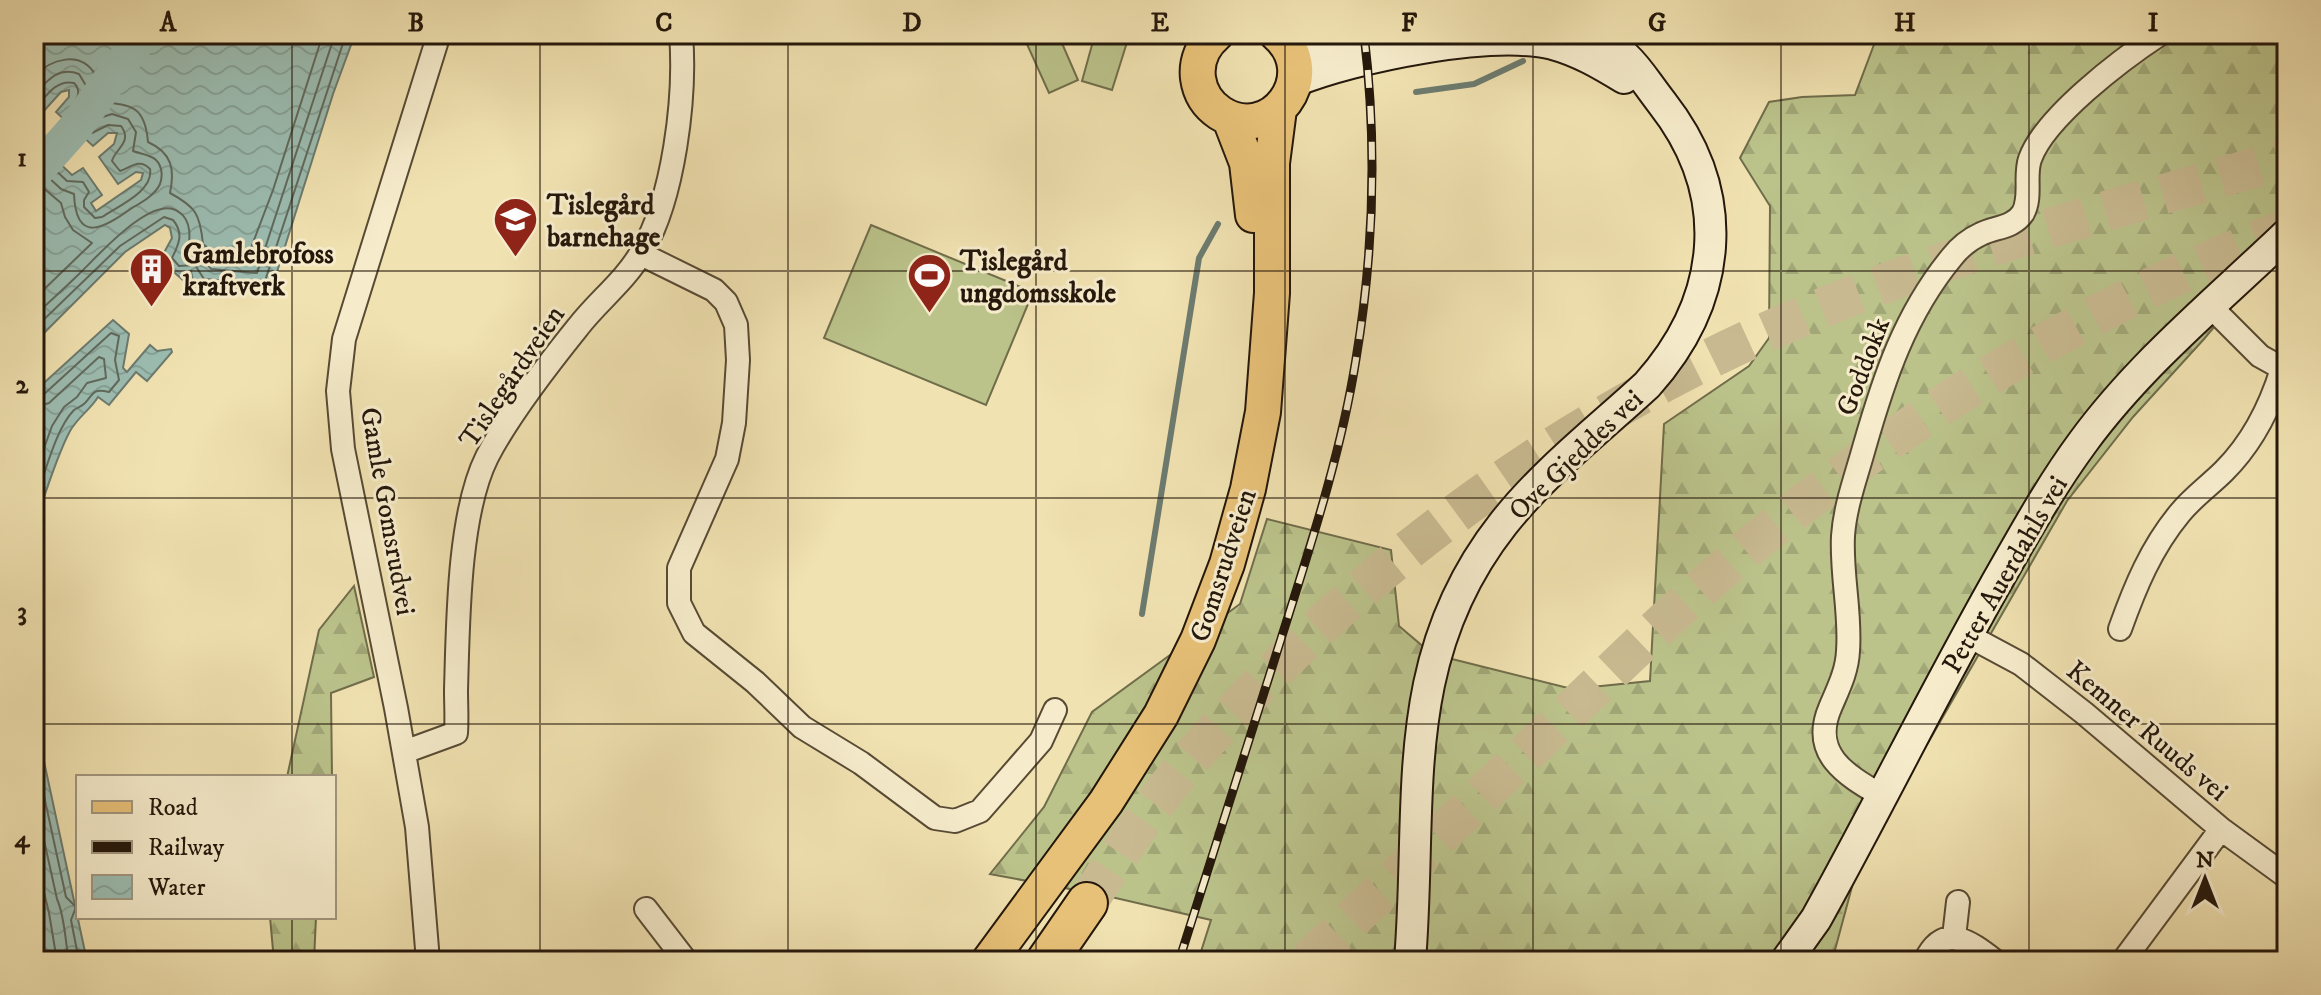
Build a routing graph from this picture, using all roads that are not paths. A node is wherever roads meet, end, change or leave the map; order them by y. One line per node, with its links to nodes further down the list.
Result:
1 (439, 34): 19 (street, Gamle Gomsrudvei)
2 (1216, 34): 11 (main road)
3 (1388, 34): 8 (street)
4 (1588, 34): 10 (street, Ove Gjeddes vei)
5 (2160, 34): 20 (street, Goddokk)
6 (682, 35): 13 (street, Tislegårdveien)
7 (1540, 36): 9 (street, Ove Gjeddes vei); 10 (street, Ove Gjeddes vei)
8 (1283, 40): 9 (main road, Gomsrudveien)
9 (1287, 95): 11 (main road); 30 (main road, Gomsrudveien)
10 (1661, 102): 32 (street, Ove Gjeddes vei)
11 (1230, 119): 29 (main road, Gomsrudveien)
12 (2287, 234): 14 (street, Petter Auerdahls vei)
13 (641, 254): 18 (street); 19 (street, Tislegårdveien)
14 (2211, 307): 15 (street); 17 (street, Petter Auerdahls vei)
15 (2284, 370): 16 (street)
16 (2120, 629)
17 (1967, 635): 20 (street, Petter Auerdahls vei); 21 (street, Kemner Ruuds vei)
18 (1055, 710)
19 (404, 752): 27 (street, Gamle Gomsrudvei)
20 (1882, 796): 33 (street, Petter Auerdahls vei)
21 (2221, 829): 22 (street, Kemner Ruuds vei); 36 (street)
22 (2287, 877)
23 (1958, 902): 26 (street)
24 (1087, 903): 31 (highway)
25 (646, 909): 28 (street)
26 (1954, 937): 34 (street); 35 (street)
27 (428, 961)
28 (686, 961)
29 (965, 961)
30 (989, 961)
31 (1047, 961)
32 (1410, 961)
33 (1786, 961)
34 (1925, 961)
35 (1995, 961)
36 (2123, 961)

